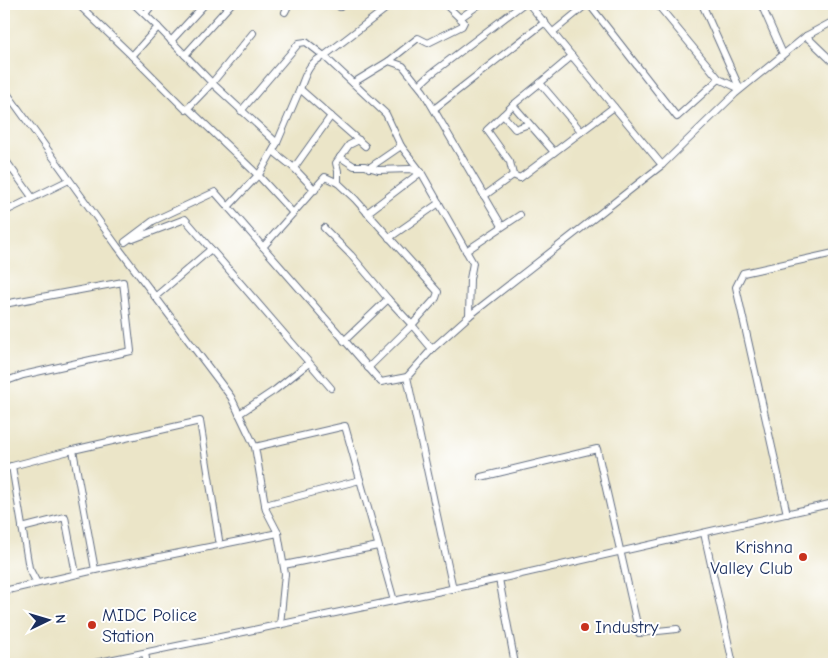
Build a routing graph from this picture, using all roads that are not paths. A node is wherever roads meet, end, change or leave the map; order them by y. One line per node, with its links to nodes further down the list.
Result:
1 (78, 4): 28 (street)
2 (134, 4): 17 (street)
3 (154, 4): 17 (street)
4 (205, 4): 25 (street)
5 (231, 4): 27 (street)
6 (289, 4): 16 (street)
7 (380, 4): 29 (street)
8 (445, 4): 18 (street)
9 (480, 4): 18 (street)
10 (524, 4): 37 (street)
11 (529, 4): 20 (street)
12 (588, 4): 22 (street); 33 (street)
13 (657, 4): 33 (street)
14 (702, 4): 40 (street)
15 (761, 4): 26 (street)
16 (285, 12)
17 (145, 14): 21 (street)
18 (460, 18): 31 (street)
19 (834, 21): 24 (street)
20 (545, 22): 22 (street); 44 (street)
21 (158, 27): 25 (street); 28 (street)
22 (553, 32): 30 (street)
23 (253, 33): 34 (street)
24 (806, 36): 26 (street); 32 (street)
25 (171, 41): 27 (street)
26 (783, 54): 40 (street)
27 (185, 55): 34 (street)
28 (132, 56): 43 (street)
29 (324, 56): 35 (street); 39 (street); 45 (street)
30 (572, 56): 36 (street); 42 (street)
31 (389, 61): 35 (street); 37 (street)
32 (834, 64)
33 (719, 79): 40 (street)
34 (212, 83): 43 (street); 45 (street)
35 (353, 83): 53 (street)
36 (540, 83): 41 (street); 49 (street)
37 (419, 86): 44 (street)
38 (4, 89): 64 (street)
39 (300, 89): 47 (street); 51 (street)
40 (740, 89): 58 (street)
41 (513, 105): 46 (street); 48 (street)
42 (614, 107): 49 (street); 58 (street)
43 (188, 108): 63 (street)
44 (434, 109): 67 (street)
45 (241, 111): 51 (street)
46 (503, 115): 48 (street); 62 (street)
47 (331, 116): 50 (street); 59 (street)
48 (529, 124): 55 (street)
49 (582, 131): 55 (street)
50 (359, 140): 52 (street); 56 (street)
51 (277, 143): 54 (street)
52 (365, 146)
53 (401, 146): 60 (street); 61 (street)
54 (273, 151): 59 (street); 63 (street)
55 (554, 152): 62 (street)
56 (340, 157): 60 (street); 65 (street)
57 (4, 158): 68 (street)
58 (662, 165): 87 (street)
59 (294, 168): 66 (street)
60 (369, 168): 61 (street)
61 (421, 172): 69 (street); 73 (street)
62 (513, 174): 67 (street)
63 (258, 175): 70 (street); 72 (street)
64 (69, 180): 68 (street); 79 (street)
65 (338, 183): 66 (street); 73 (street)
66 (315, 190): 72 (street)
67 (484, 196): 75 (street)
68 (32, 197): 71 (street)
69 (439, 204): 77 (street); 82 (street)
70 (228, 207): 78 (street); 80 (street)
71 (4, 212)
72 (293, 212): 80 (street)
73 (367, 213): 77 (street)
74 (520, 215): 75 (street)
75 (502, 226): 82 (street)
76 (324, 228): 85 (street)
77 (390, 238): 88 (street)
78 (125, 242): 79 (street); 81 (street)
79 (117, 246): 84 (street)
80 (263, 247): 89 (street)
81 (211, 249): 84 (street); 91 (street)
82 (466, 250): 87 (street)
83 (834, 253): 105 (street)
84 (155, 297): 96 (street)
85 (388, 299): 88 (street); 89 (street)
86 (4, 304): 94 (street)
87 (469, 316): 90 (street)
88 (412, 325): 90 (street); 92 (street)
89 (344, 341): 92 (street)
90 (432, 349): 93 (street)
91 (309, 363): 95 (street); 96 (street)
92 (368, 368): 93 (street)
93 (406, 377): 117 (street)
94 (4, 382)
95 (330, 388)
96 (239, 414): 97 (street)
97 (255, 447): 102 (street); 104 (street)
98 (72, 450): 99 (street); 109 (street); 113 (street)
99 (12, 466): 100 (street); 106 (street)
100 (4, 468)
101 (481, 477): 111 (street)
102 (360, 480): 104 (street); 110 (street)
103 (834, 503): 105 (street)
104 (265, 505): 107 (street)
105 (787, 514): 108 (street)
106 (22, 528): 114 (street); 116 (street)
107 (278, 533): 112 (street); 113 (street)
108 (704, 533): 111 (street); 126 (street)
109 (219, 540)
110 (378, 546): 112 (street); 119 (street)
111 (620, 552): 115 (street); 121 (street)
112 (284, 564): 120 (street)
113 (95, 570): 114 (street)
114 (76, 574): 116 (street)
115 (499, 579): 117 (street); 125 (street)
116 (37, 583): 118 (street)
117 (453, 589): 119 (street)
118 (4, 590)
119 (394, 601): 120 (street)
120 (280, 625): 122 (street)
121 (677, 629)
122 (145, 653): 123 (street); 124 (street)
123 (90, 664)
124 (147, 664)
125 (515, 664)
126 (733, 664)

